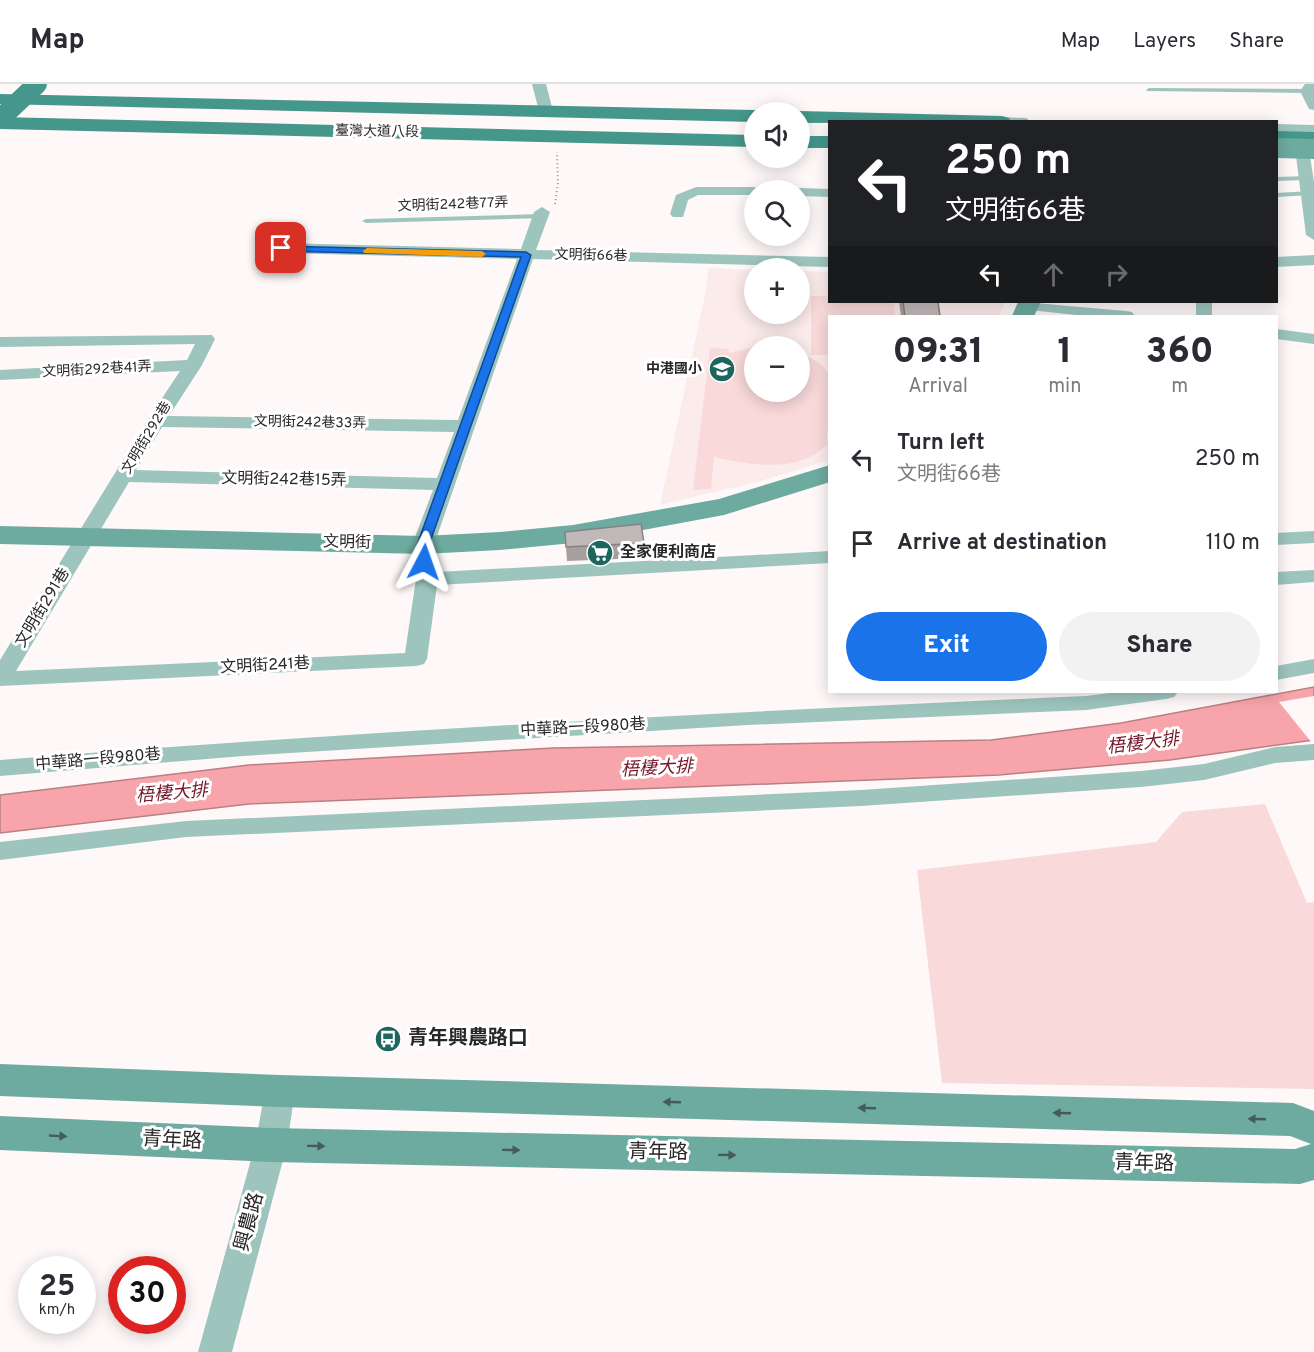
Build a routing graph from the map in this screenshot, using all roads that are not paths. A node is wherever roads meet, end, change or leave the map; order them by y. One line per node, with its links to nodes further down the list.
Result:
1 (16, 84): 6 (main road)
2 (58, 84): 9 (main road)
3 (539, 84): 10 (street)
4 (1309, 87): 5 (lane); 7 (street)
5 (1149, 90)
6 (0, 100): 9 (main road, 臺灣大道八段)
7 (1314, 106)
8 (0, 107): 9 (main road, 臺灣大道八段)
9 (19, 111): 10 (main road, 臺灣大道八段); 14 (main road, 臺灣大道八段); 18 (main road, 臺灣大道八段); 22 (main road); 23 (main road, 臺灣大道八段)
10 (546, 111): 11 (main road, 臺灣大道八段)
11 (744, 116)
12 (810, 117): 13 (main road)
13 (950, 120)
14 (744, 124)
15 (810, 125): 16 (main road)
16 (828, 126)
17 (1278, 131): 26 (street)
18 (744, 132)
19 (810, 133): 20 (main road)
20 (828, 134)
21 (1278, 137): 26 (main road)
22 (0, 141)
23 (744, 141)
24 (810, 142): 25 (main road)
25 (828, 142)
26 (1312, 142): 27 (main road); 28 (street, bridge); 29 (street); 31 (street)
27 (1278, 143)
28 (1278, 148)
29 (1278, 154)
30 (1278, 179): 31 (lane)
31 (1308, 186): 35 (lane); 39 (street)
32 (744, 191): 36 (street)
33 (810, 192): 34 (street)
34 (828, 193)
35 (1278, 194)
36 (678, 213)
37 (542, 214): 38 (lane, 文明街242巷77弄); 41 (street)
38 (366, 221)
39 (1314, 235)
40 (281, 248): 41 (street, 文明街66巷)
41 (526, 255): 43 (street, 文明街66巷); 53 (street)
42 (1314, 260): 44 (street)
43 (828, 262)
44 (1278, 262)
45 (1027, 308): 46 (street)
46 (1114, 315)
47 (1278, 334): 48 (street)
48 (1314, 339)
49 (0, 342): 50 (street, 文明街292巷)
50 (193, 365): 51 (street, 文明街292巷41弄); 52 (street, 文明街292巷)
51 (0, 375)
52 (156, 421): 53 (street, 文明街242巷33弄); 54 (street, 文明街292巷)
53 (464, 426): 56 (street)
54 (124, 476): 56 (street, 文明街242巷15弄); 58 (street, 文明街292巷)
55 (828, 477): 61 (street, 文明街)
56 (443, 484): 61 (street)
57 (0, 536): 58 (street, 文明街)
58 (85, 537): 61 (street, 文明街); 66 (street, 文明街291巷)
59 (1314, 537): 60 (street)
60 (1278, 538)
61 (423, 545): 64 (street, 文明街241巷)
62 (828, 557): 64 (street)
63 (1314, 576): 65 (street)
64 (427, 579): 66 (street, 文明街241巷)
65 (1278, 579)
66 (0, 679)
67 (1158, 693): 69 (street, 中華路一段980巷)
68 (1314, 752): 70 (street)
69 (0, 768)
70 (0, 851)
71 (0, 1080): 72 (street)
72 (280, 1091): 73 (street, one-way to 72); 75 (street, 興農路)
73 (1314, 1128)
74 (0, 1133): 75 (street, 青年路, one-way to 75)
75 (271, 1145): 76 (street, 青年路, one-way to 76); 77 (street, 興農路)
76 (1314, 1160)
77 (215, 1352)

